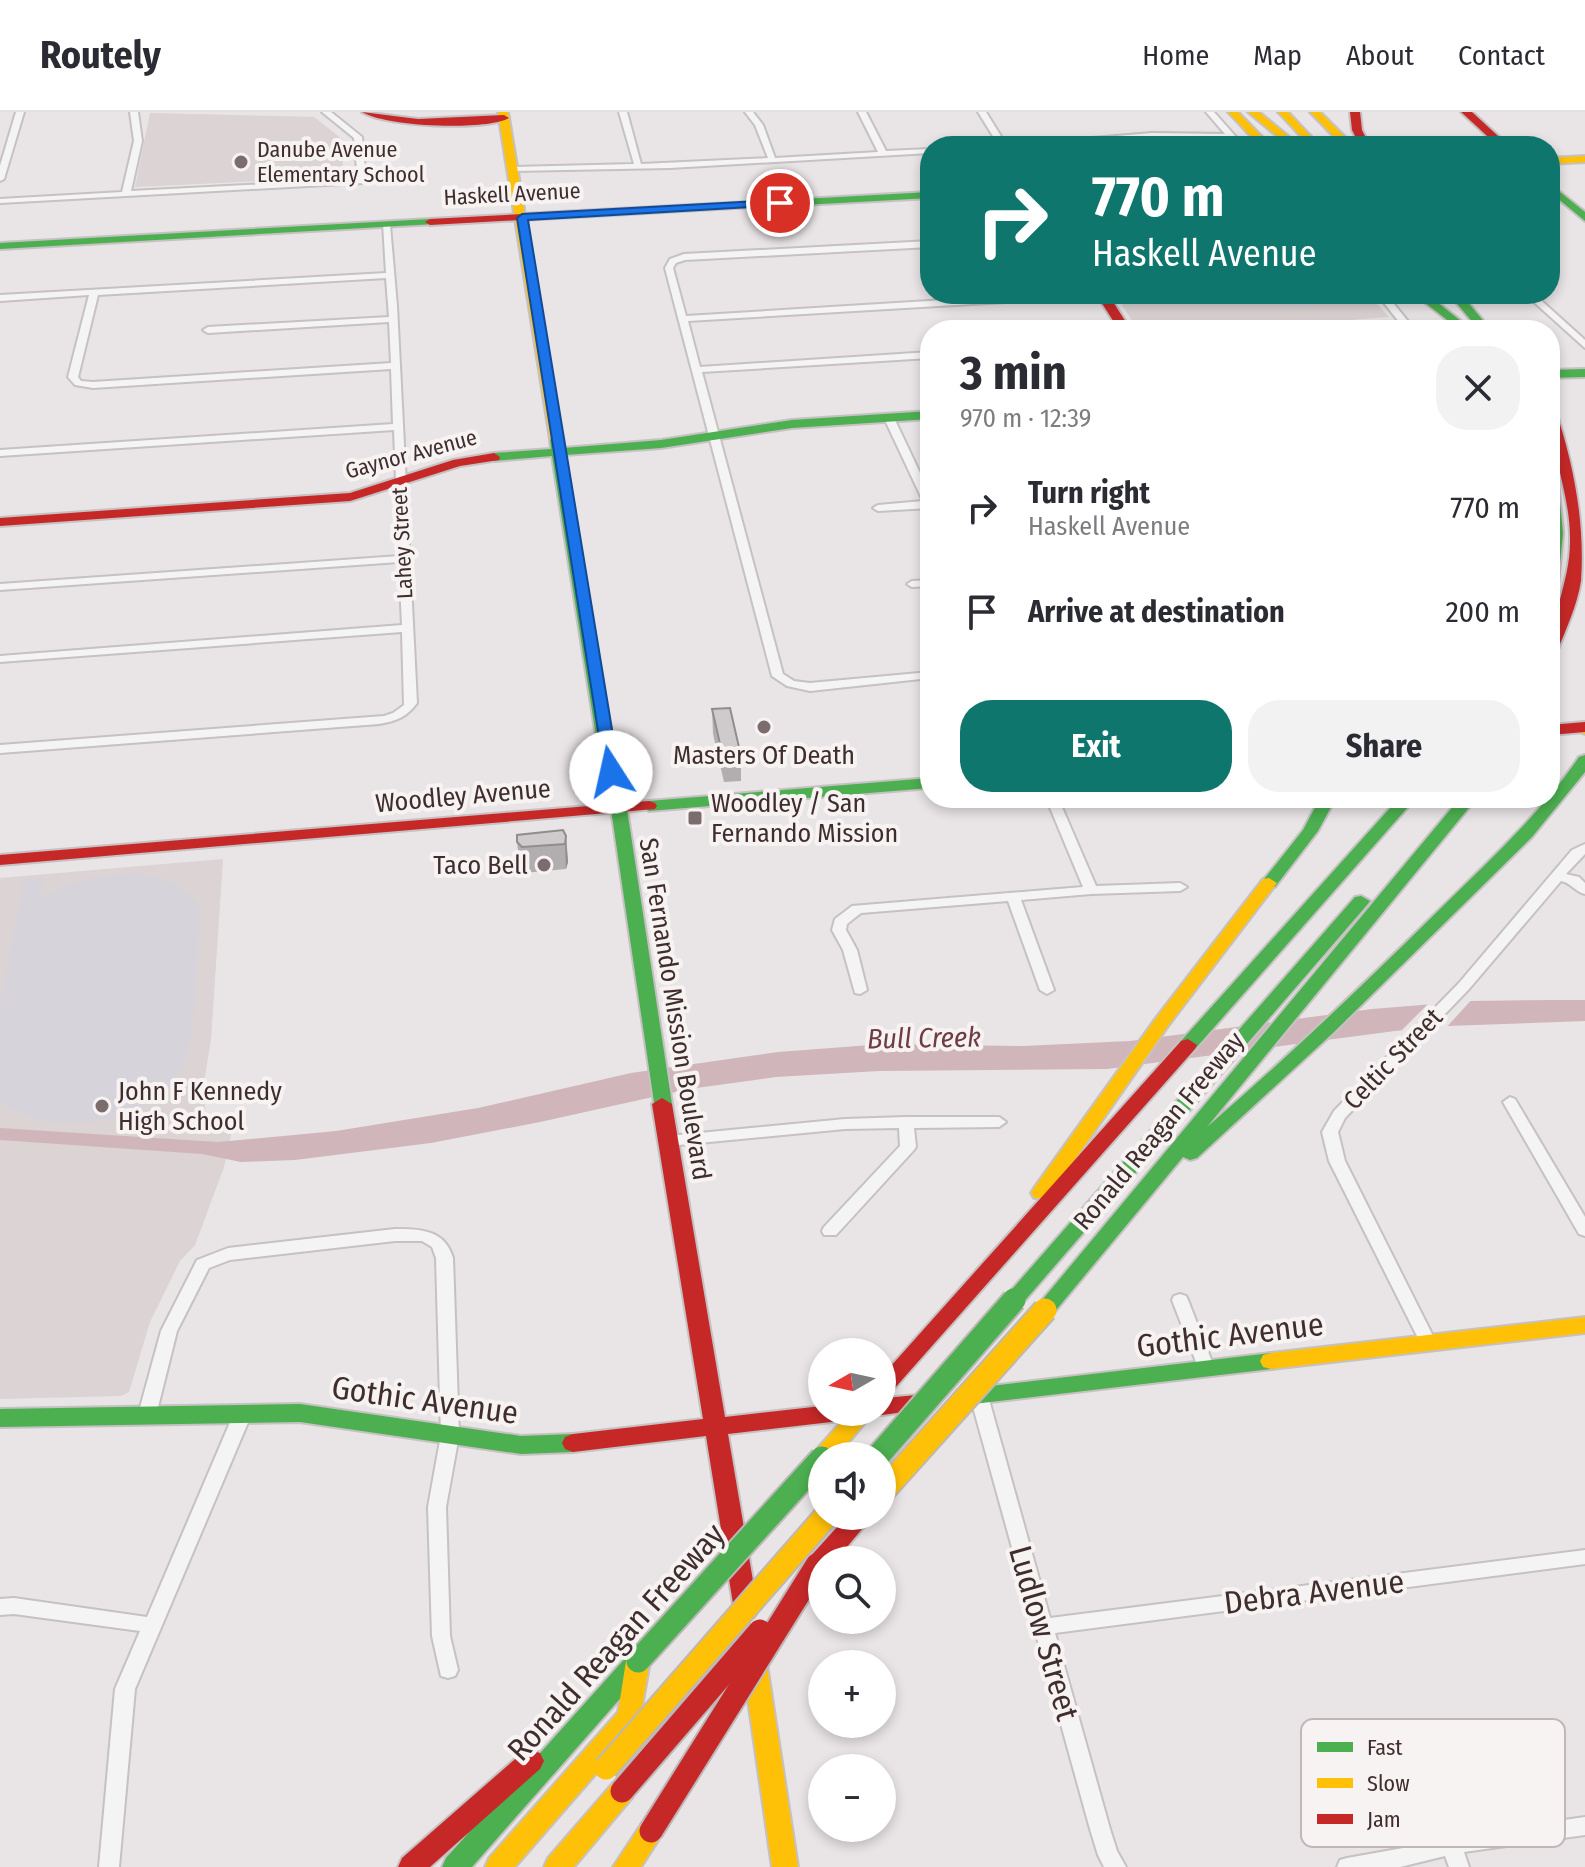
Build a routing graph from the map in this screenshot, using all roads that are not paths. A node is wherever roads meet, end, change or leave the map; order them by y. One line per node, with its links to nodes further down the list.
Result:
1 (20, 112): 39 (street)
2 (134, 112): 40 (street)
3 (367, 112): 20 (main road)
4 (476, 112): 20 (main road)
5 (623, 112): 37 (street)
6 (749, 112): 34 (street)
7 (862, 112): 33 (street)
8 (982, 112): 21 (street)
9 (1210, 112): 23 (street)
10 (1233, 112): 24 (main road)
11 (1253, 112): 25 (main road)
12 (1265, 112): 26 (main road)
13 (1283, 112): 27 (main road)
14 (1295, 112): 28 (main road)
15 (1315, 112): 29 (main road)
16 (1355, 112): 30 (main road)
17 (1466, 112): 31 (main road)
18 (327, 113): 40 (street)
19 (504, 115): 20 (main road); 38 (main road, San Fernando Mission Boulevard)
20 (431, 122)
21 (997, 136)
22 (1140, 136): 23 (street)
23 (1231, 136)
24 (1256, 136)
25 (1283, 136)
26 (1287, 136)
27 (1306, 136)
28 (1318, 136)
29 (1339, 136)
30 (1360, 136)
31 (1493, 136)
32 (920, 151): 33 (street)
33 (883, 153): 34 (street)
34 (772, 159): 37 (street)
35 (1585, 159): 36 (main road)
36 (1560, 160)
37 (638, 166): 38 (street)
38 (513, 169): 44 (main road, San Fernando Mission Boulevard)
39 (0, 179)
40 (126, 194): 43 (street)
41 (920, 196): 44 (main road, Haskell Avenue)
42 (1560, 196): 45 (main road)
43 (0, 201)
44 (522, 218): 46 (main road, Haskell Avenue); 80 (main road, San Fernando Mission Boulevard)
45 (1585, 218)
46 (386, 225): 48 (main road, Haskell Avenue); 49 (street, Lahey Street)
47 (920, 245): 60 (street)
48 (0, 246)
49 (391, 275): 50 (street); 59 (street, Lahey Street)
50 (94, 292): 51 (street); 71 (street)
51 (0, 298)
52 (925, 304): 60 (street)
53 (1389, 304): 61 (street)
54 (1432, 304): 62 (main road)
55 (1442, 304): 63 (main road)
56 (1463, 304): 64 (main road)
57 (1476, 304): 65 (main road)
58 (1540, 304): 66 (street)
59 (393, 319): 68 (street); 71 (street, Lahey Street)
60 (681, 319): 72 (street)
61 (1403, 320)
62 (1451, 320)
63 (1455, 320)
64 (1477, 320)
65 (1490, 320)
66 (1558, 320)
67 (1560, 322): 69 (street)
68 (208, 330)
69 (1585, 345)
70 (920, 356): 72 (street)
71 (395, 366): 77 (street, Lahey Street)
72 (696, 370): 78 (street)
73 (1585, 373): 74 (main road)
74 (1560, 374)
75 (920, 416): 76 (main road, Gaynor Avenue)
76 (889, 418): 78 (main road, Gaynor Avenue); 83 (street)
77 (397, 427): 81 (street); 82 (street, Lahey Street)
78 (714, 437): 80 (main road, Gaynor Avenue); 94 (street)
79 (1560, 443): 91 (main road)
80 (559, 451): 82 (main road, Gaynor Avenue); 107 (main road, San Fernando Mission Boulevard)
81 (0, 453)
82 (399, 484): 86 (main road, Gaynor Avenue); 87 (street, Lahey Street)
83 (920, 484)
84 (920, 506): 85 (street)
85 (878, 508)
86 (0, 522)
87 (402, 559): 90 (street); 92 (street, Lahey Street)
88 (912, 584): 89 (street)
89 (920, 584)
90 (0, 587)
91 (1560, 623)
92 (406, 628): 93 (street); 97 (street, Lahey Street)
93 (0, 659)
94 (920, 676)
95 (1585, 728): 96 (main road)
96 (1560, 729)
97 (0, 749)
98 (1585, 760): 100 (main road)
99 (920, 784): 107 (main road, Woodley Avenue)
100 (1560, 797)
101 (1056, 808): 112 (street)
102 (1322, 808): 124 (main road)
103 (1399, 808): 124 (main road, Ronald Reagan Freeway)
104 (1441, 808): 140 (main road, bridge)
105 (1461, 808): 121 (main road, Ronald Reagan Freeway)
106 (1549, 808): 121 (main road)
107 (619, 809): 109 (main road, Woodley Avenue); 120 (main road, San Fernando Mission Boulevard)
108 (1583, 848): 110 (street, Celtic Street)
109 (0, 860)
110 (1558, 876): 113 (street); 127 (street, Celtic Street)
111 (1180, 887): 112 (street)
112 (1091, 890): 114 (street)
113 (1585, 890)
114 (1013, 897): 115 (street); 116 (street)
115 (860, 990)
116 (1047, 990)
117 (1510, 1102): 122 (street)
118 (906, 1122): 119 (street); 120 (street); 123 (street)
119 (999, 1122)
120 (668, 1141): 137 (main road, San Fernando Mission Boulevard)
121 (1136, 1199): 142 (main road, Ronald Reagan Freeway, bridge)
122 (1585, 1230)
123 (830, 1231)
124 (989, 1271): 129 (main road, Ronald Reagan Freeway)
125 (1180, 1300): 128 (street)
126 (1585, 1325): 127 (main road, Gothic Avenue)
127 (1428, 1342): 128 (main road, Gothic Avenue)
128 (1206, 1367): 130 (main road, Gothic Avenue)
129 (896, 1376)
130 (979, 1396): 131 (main road, Gothic Avenue); 151 (street, Ludlow Street)
131 (896, 1405)
132 (243, 1413): 133 (main road, Gothic Avenue); 138 (main road, Gothic Avenue); 150 (street)
133 (147, 1415): 135 (main road, Gothic Avenue); 138 (street)
134 (808, 1416): 137 (main road, Gothic Avenue)
135 (0, 1418)
136 (851, 1426): 139 (main road, Ronald Reagan Freeway)
137 (716, 1427): 138 (main road, Gothic Avenue); 166 (main road, San Fernando Mission Boulevard)
138 (450, 1435): 153 (street)
139 (836, 1442)
140 (890, 1442)
141 (808, 1474): 152 (main road, Ronald Reagan Freeway, bridge)
142 (896, 1476)
143 (814, 1530): 163 (main road, bridge)
144 (848, 1530): 145 (main road)
145 (834, 1546)
146 (1585, 1557): 151 (street, Debra Avenue)
147 (808, 1575): 164 (main road, bridge)
148 (808, 1579): 165 (main road, bridge)
149 (0, 1607): 150 (street)
150 (151, 1625): 159 (street)
151 (1043, 1627): 167 (street, Ludlow Street)
152 (638, 1661): 154 (main road, Ronald Reagan Freeway); 162 (main road)
153 (448, 1670)
154 (617, 1685): 160 (main road); 161 (main road, Ronald Reagan Freeway)
155 (1585, 1826): 156 (street)
156 (1565, 1829)
157 (1444, 1847): 168 (street)
158 (1452, 1847): 169 (street)
159 (109, 1867)
160 (411, 1867)
161 (455, 1867)
162 (498, 1867)
163 (520, 1867)
164 (557, 1867)
165 (626, 1867)
166 (785, 1867)
167 (1116, 1867)
168 (1347, 1867)
169 (1459, 1867)

